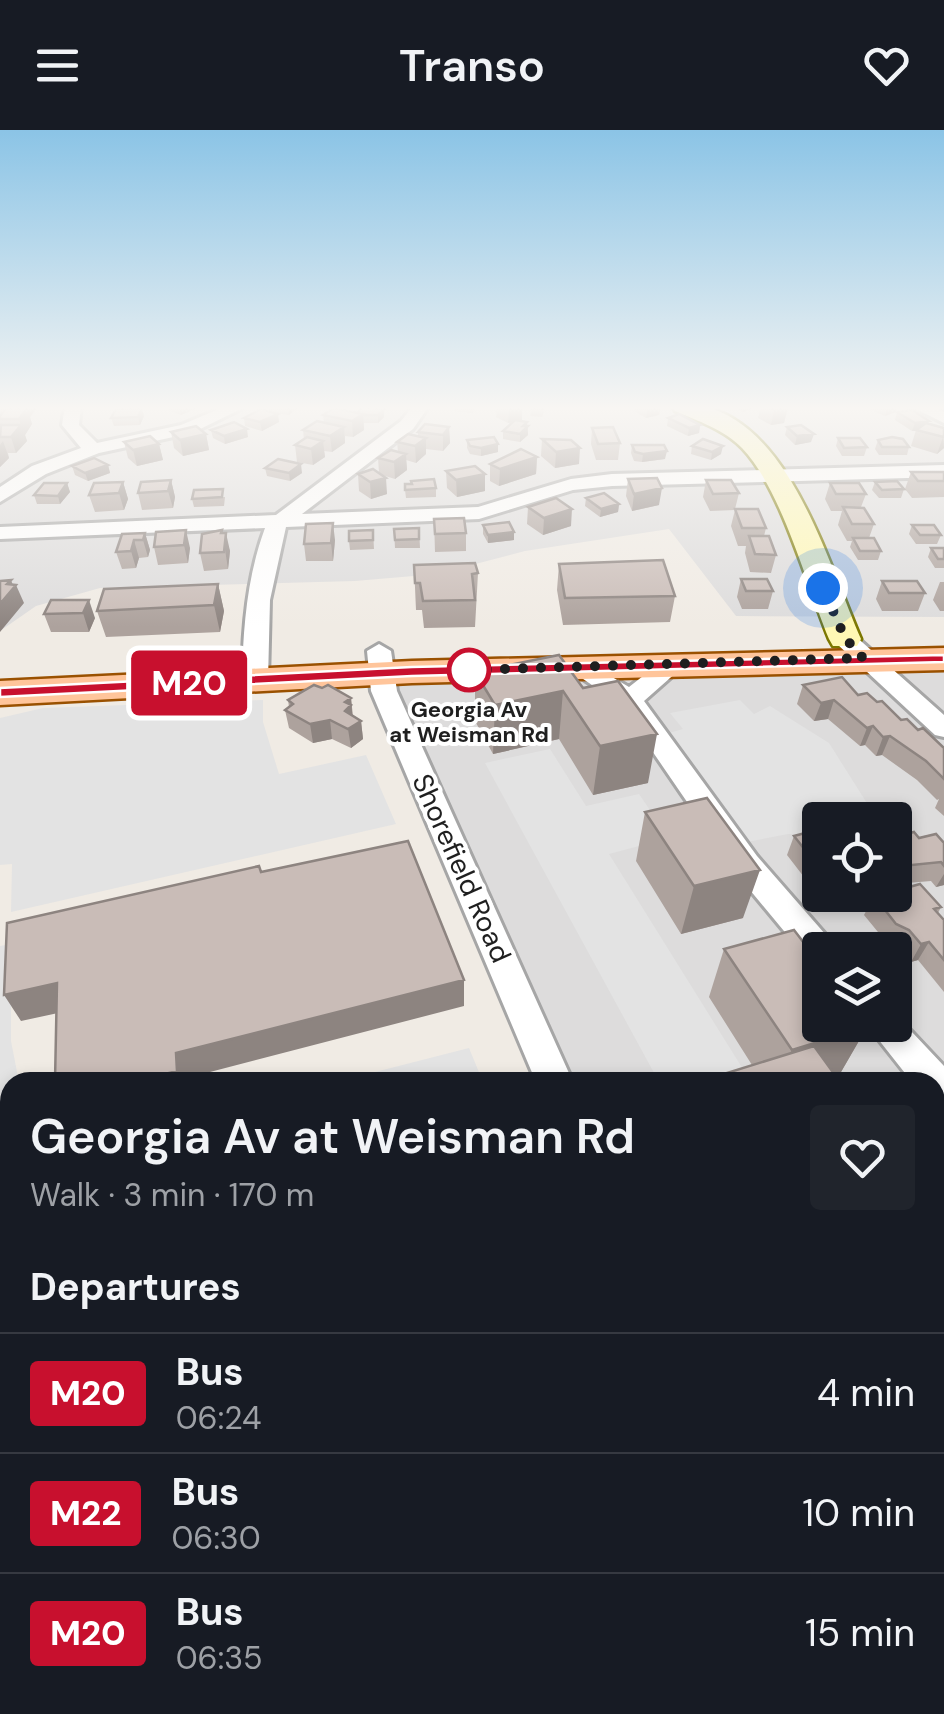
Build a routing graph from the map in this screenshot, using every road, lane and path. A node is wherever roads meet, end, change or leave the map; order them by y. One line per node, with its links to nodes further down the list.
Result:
1 (22, 480): 5 (street)
2 (335, 480): 6 (street)
3 (614, 480): 6 (street)
4 (776, 480): 8 (street)
5 (0, 496)
6 (277, 524): 7 (street); 13 (street)
7 (0, 532)
8 (854, 648): 9 (main road); 10 (main road); 11 (main road); 17 (street)
9 (940, 652): 17 (street)
10 (379, 662): 12 (main road); 13 (main road); 21 (street, Shorefield Road)
11 (675, 663): 12 (main road); 16 (street)
12 (576, 666): 16 (street)
13 (254, 668): 14 (main road); 15 (main road)
14 (0, 670)
15 (0, 693)
16 (630, 699): 19 (street)
17 (911, 699): 18 (street)
18 (944, 729)
19 (804, 932)
20 (900, 1042): 22 (street)
21 (552, 1072)
22 (926, 1072)

